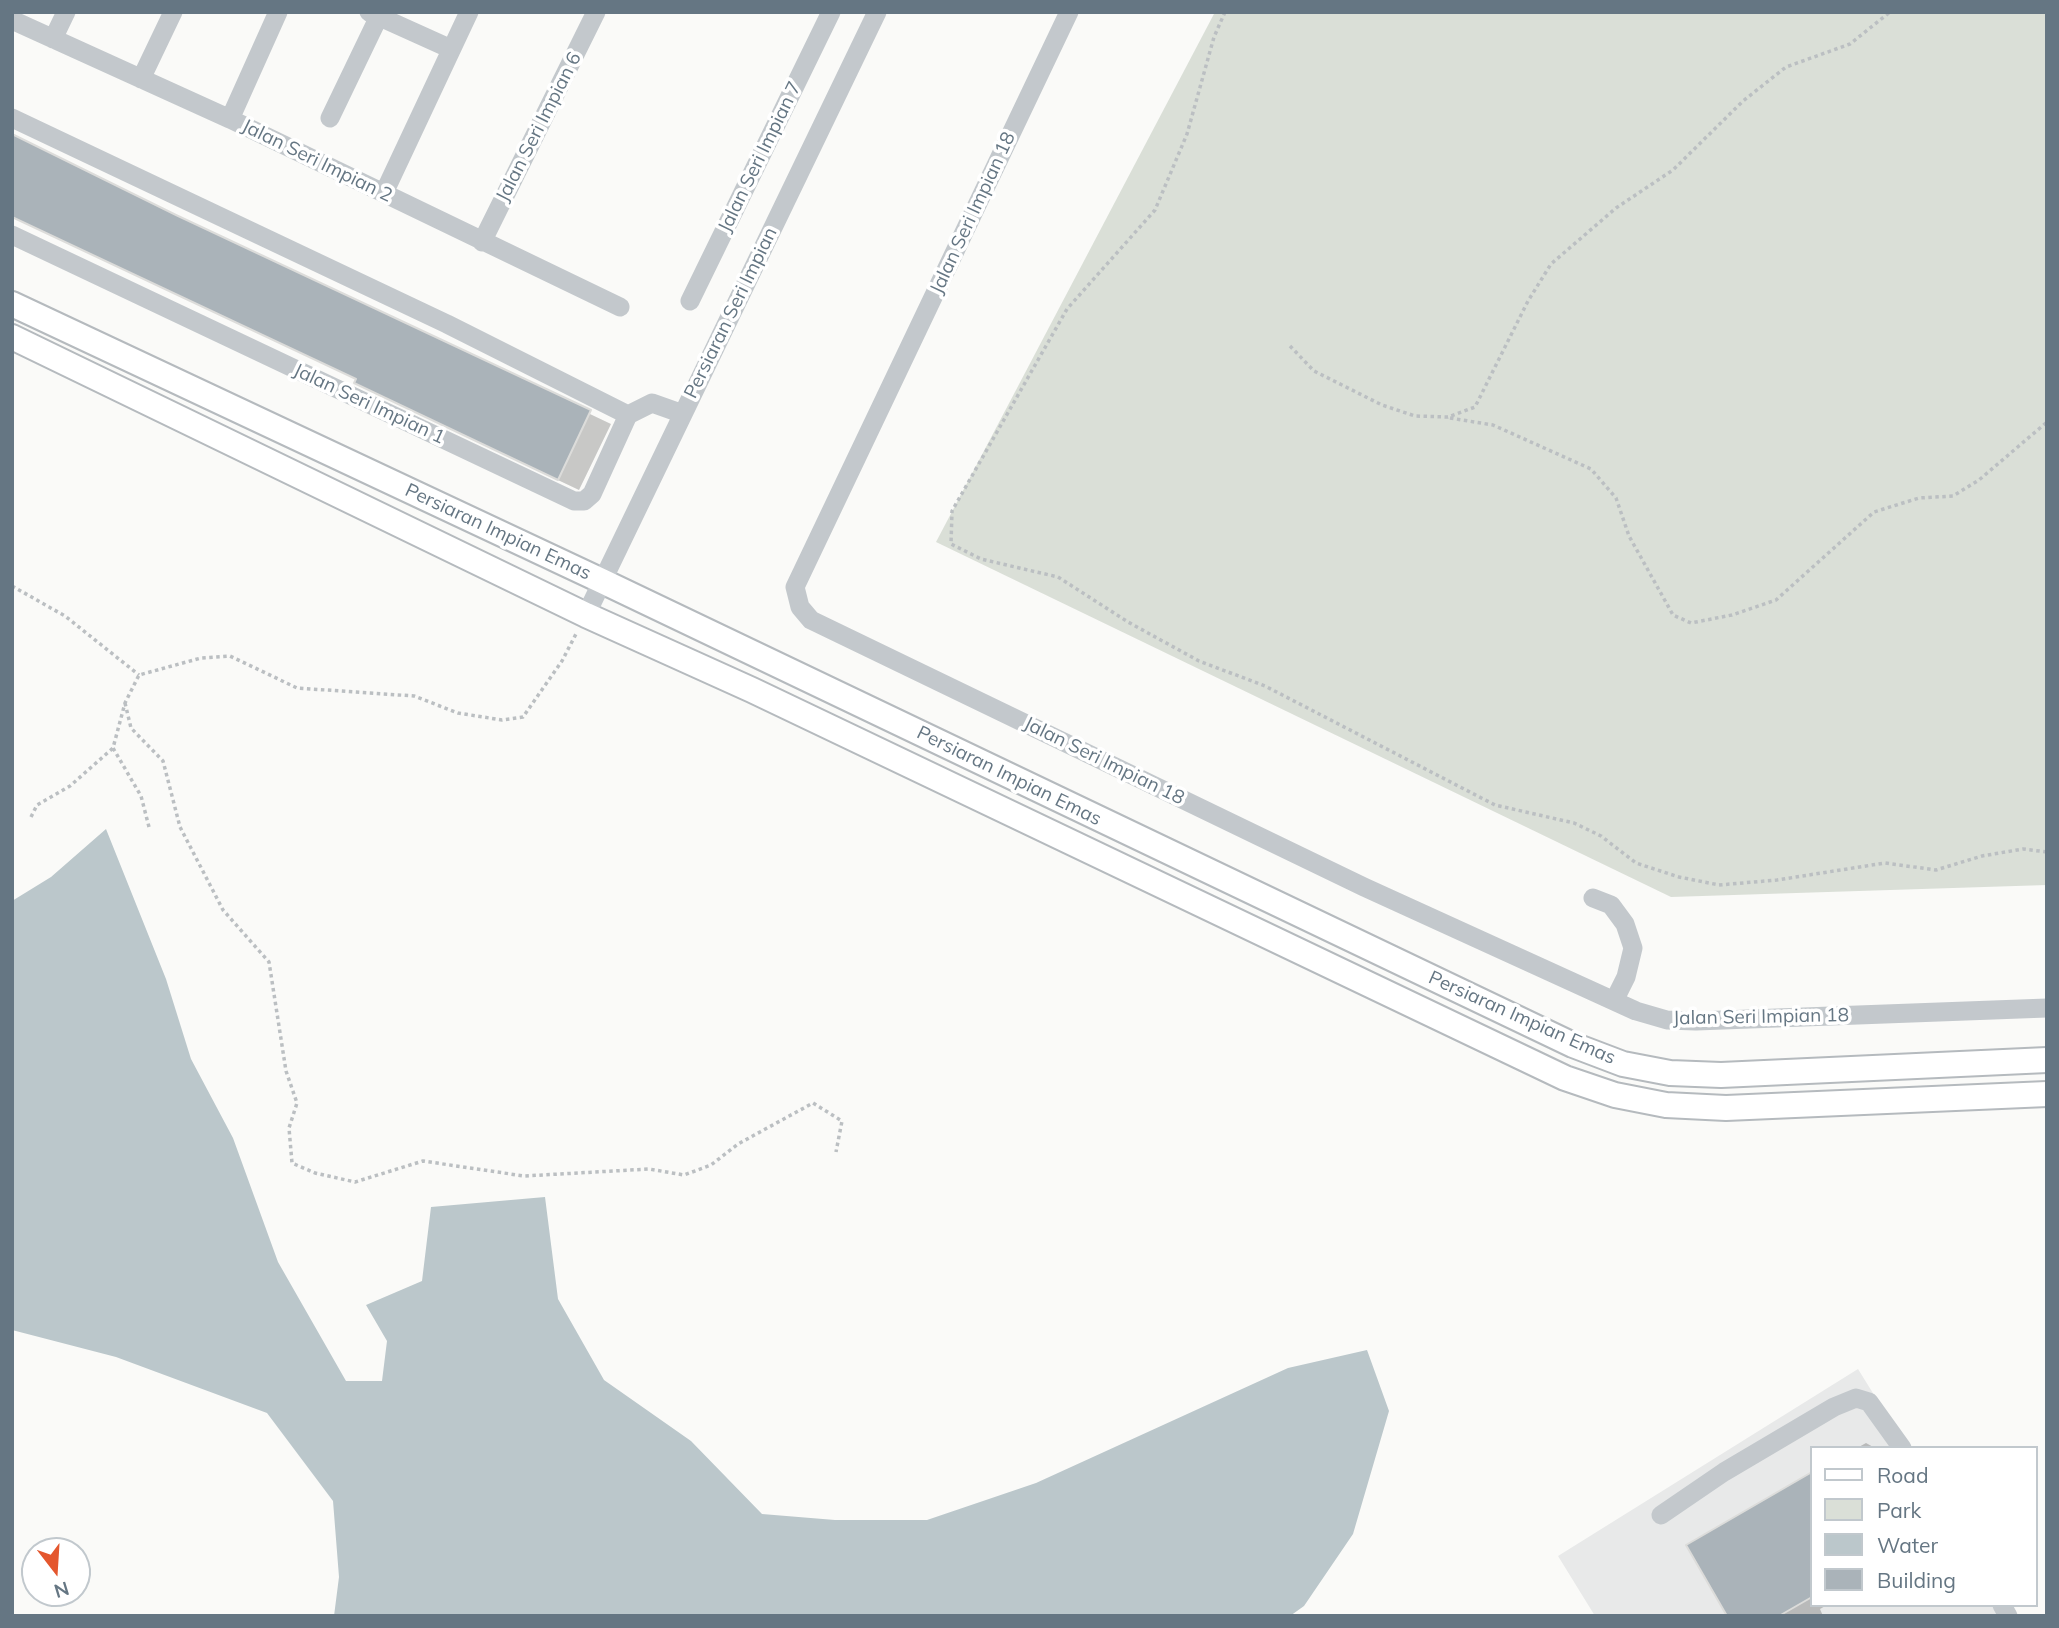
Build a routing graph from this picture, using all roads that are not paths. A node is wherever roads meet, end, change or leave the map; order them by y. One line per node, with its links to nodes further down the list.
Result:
1 (65, 12): 11 (street)
2 (173, 12): 13 (street)
3 (278, 12): 16 (street)
4 (469, 12): 12 (street)
5 (596, 12): 19 (street, Jalan Seri Impian 6)
6 (831, 12): 20 (street, Jalan Seri Impian 7)
7 (877, 12): 24 (street, Persiaran Seri Impian)
8 (1069, 12): 29 (street, Jalan Seri Impian 18)
9 (376, 14): 12 (street); 15 (street)
10 (12, 20): 11 (street, Jalan Seri Impian 2)
11 (53, 39): 13 (street, Jalan Seri Impian 2)
12 (451, 49): 17 (street)
13 (141, 79): 16 (street, Jalan Seri Impian 2)
14 (12, 118): 25 (street)
15 (330, 118)
16 (230, 119): 17 (street, Jalan Seri Impian 2)
17 (384, 193): 19 (street, Jalan Seri Impian 2)
18 (12, 235): 25 (street, Jalan Seri Impian 1)
19 (482, 242): 22 (street, Jalan Seri Impian 2)
20 (690, 301)
21 (12, 303): 26 (main road, Persiaran Impian Emas)
22 (620, 307)
23 (12, 337): 27 (main road, Persiaran Impian Emas)
24 (683, 414): 25 (street); 26 (street, Persiaran Seri Impian)
25 (628, 415)
26 (602, 581): 27 (street, Persiaran Seri Impian); 31 (main road, Persiaran Impian Emas)
27 (586, 615): 32 (main road, Persiaran Impian Emas)
28 (1593, 898): 29 (street)
29 (1615, 1001): 30 (street, Jalan Seri Impian 18)
30 (2047, 1008)
31 (2047, 1060)
32 (2047, 1094)
33 (1901, 1446): 34 (street)
34 (1661, 1515)

